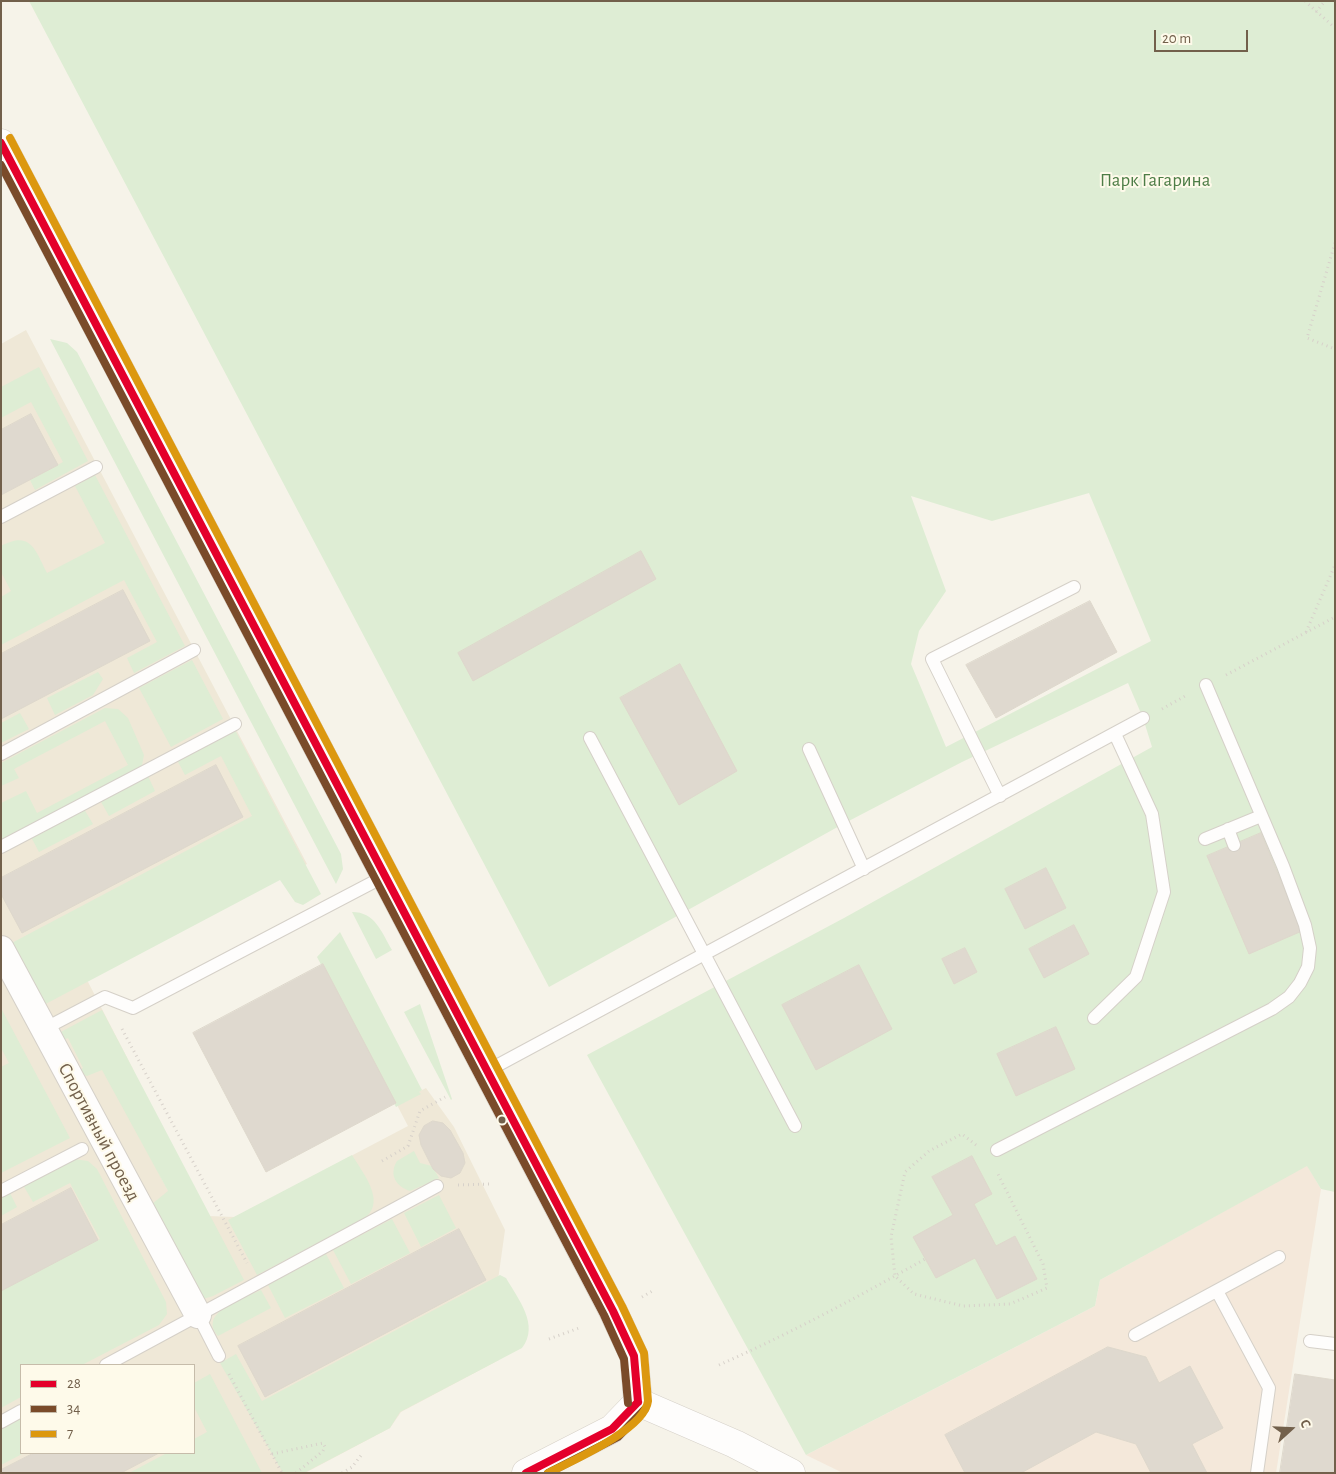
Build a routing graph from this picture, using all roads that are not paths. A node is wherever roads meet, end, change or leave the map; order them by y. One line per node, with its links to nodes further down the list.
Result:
1 (1, 143): 20 (main road)
2 (96, 466): 3 (lane)
3 (1, 517)
4 (1074, 587): 13 (lane)
5 (194, 650): 12 (lane)
6 (1206, 685): 14 (lane)
7 (1144, 718): 9 (lane)
8 (234, 724): 18 (lane)
9 (1115, 734): 13 (lane); 23 (lane)
10 (590, 738): 21 (lane)
11 (809, 749): 19 (lane)
12 (1, 754)
13 (1000, 796): 19 (lane)
14 (1261, 816): 15 (lane); 28 (lane)
15 (1228, 829): 16 (lane); 17 (lane)
16 (1205, 838)
17 (1234, 845)
18 (1, 847)
19 (864, 869): 21 (lane)
20 (385, 876): 24 (lane); 25 (main road)
21 (705, 954): 25 (lane); 26 (lane)
22 (4, 959): 24 (street, Спортивный проезд)
23 (1094, 1018)
24 (44, 1029): 33 (street, Спортивный проезд)
25 (486, 1071): 39 (main road)
26 (796, 1126)
27 (82, 1149): 30 (lane)
28 (992, 1152)
29 (437, 1186): 33 (lane)
30 (1, 1191)
31 (1279, 1257): 32 (lane)
32 (1217, 1291): 34 (lane); 44 (lane)
33 (198, 1315): 37 (lane); 38 (lane)
34 (1135, 1335)
35 (1310, 1341): 36 (lane)
36 (1335, 1344)
37 (219, 1356)
38 (108, 1364)
39 (638, 1402): 42 (main road); 43 (main road)
40 (20, 1412): 41 (lane)
41 (1, 1422)
42 (526, 1473)
43 (791, 1473)
44 (1257, 1473)

